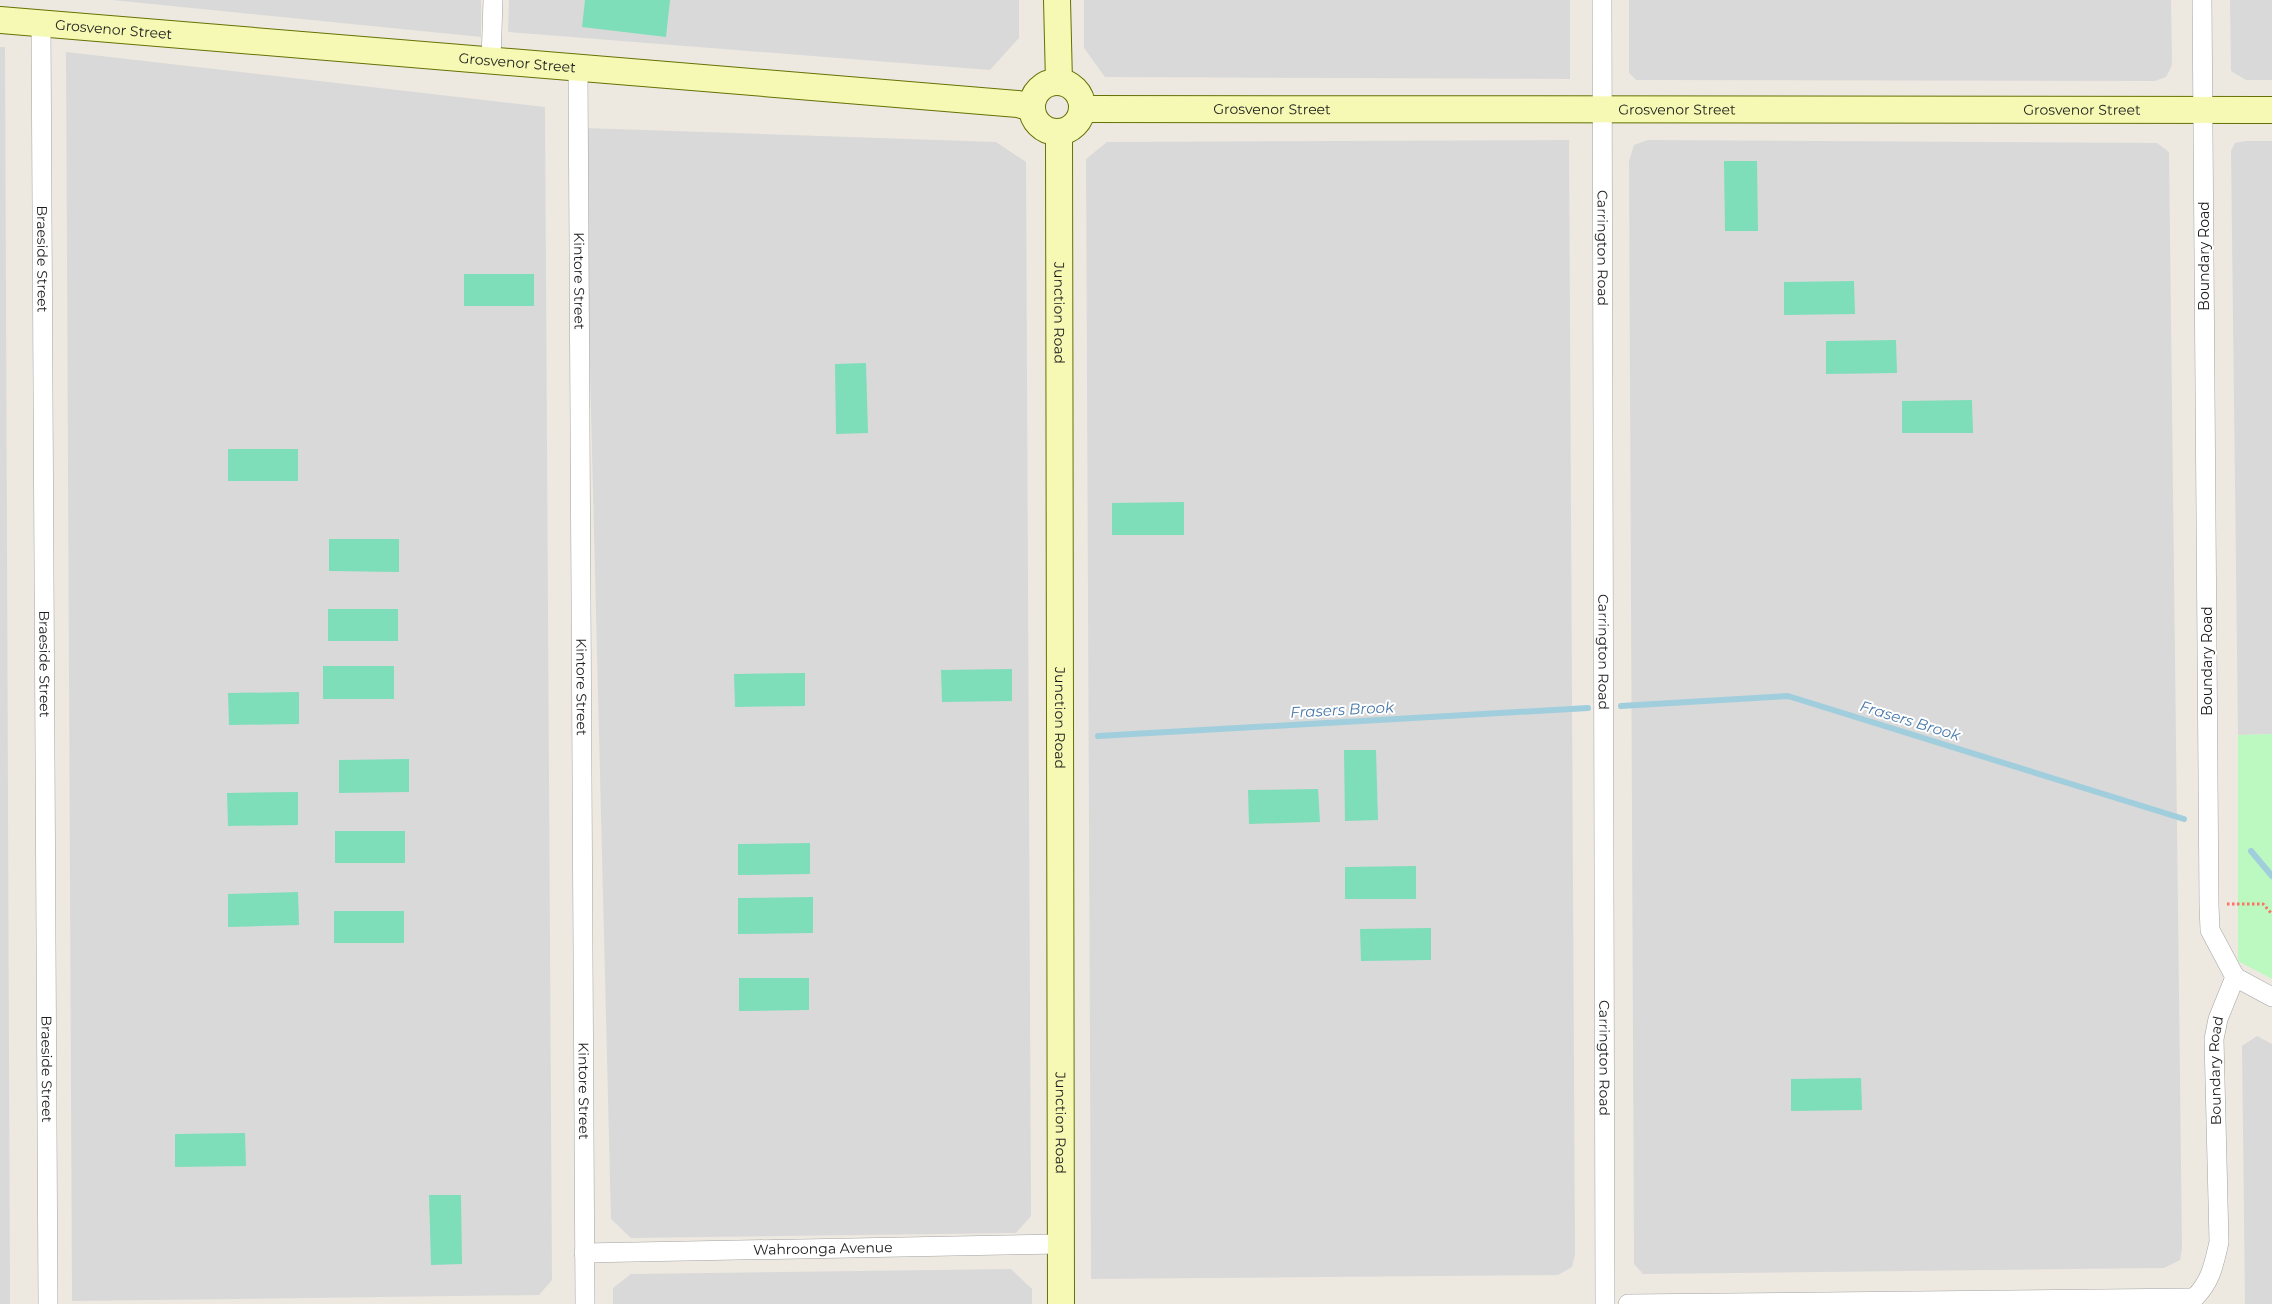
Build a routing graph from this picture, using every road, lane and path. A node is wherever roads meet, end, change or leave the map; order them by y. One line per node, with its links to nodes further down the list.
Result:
1 (493, 0): 7 (street)
2 (1057, 0): 9 (street)
3 (1602, 0): 11 (street, Carrington Road)
4 (2202, 0): 13 (street, Boundary Road)
5 (0, 20): 6 (street, Grosvenor Street)
6 (41, 23): 7 (street, Grosvenor Street); 23 (street, Braeside Street)
7 (492, 62): 8 (street, Grosvenor Street)
8 (578, 69): 10 (street, Grosvenor Street); 21 (street, Kintore Street)
9 (1059, 82): 10 (street); 12 (street)
10 (1032, 108): 15 (street)
11 (1602, 109): 12 (street, Grosvenor Street); 13 (street, Grosvenor Street); 26 (street, Carrington Road)
12 (1082, 110): 15 (street)
13 (2203, 110): 14 (street, Grosvenor Street); 16 (street, Boundary Road)
14 (2272, 110)
15 (1059, 132): 20 (street, Junction Road)
16 (2208, 905): 17 (path); 18 (street, Boundary Road)
17 (2272, 914)
18 (2235, 977): 19 (street); 22 (street, Boundary Road)
19 (2272, 997)
20 (1061, 1244): 21 (street, Wahroonga Avenue); 25 (street, Junction Road)
21 (584, 1253): 24 (street, Kintore Street)
22 (2194, 1301): 27 (street)
23 (48, 1304)
24 (585, 1304)
25 (1061, 1304)
26 (1605, 1304)
27 (1628, 1304)

